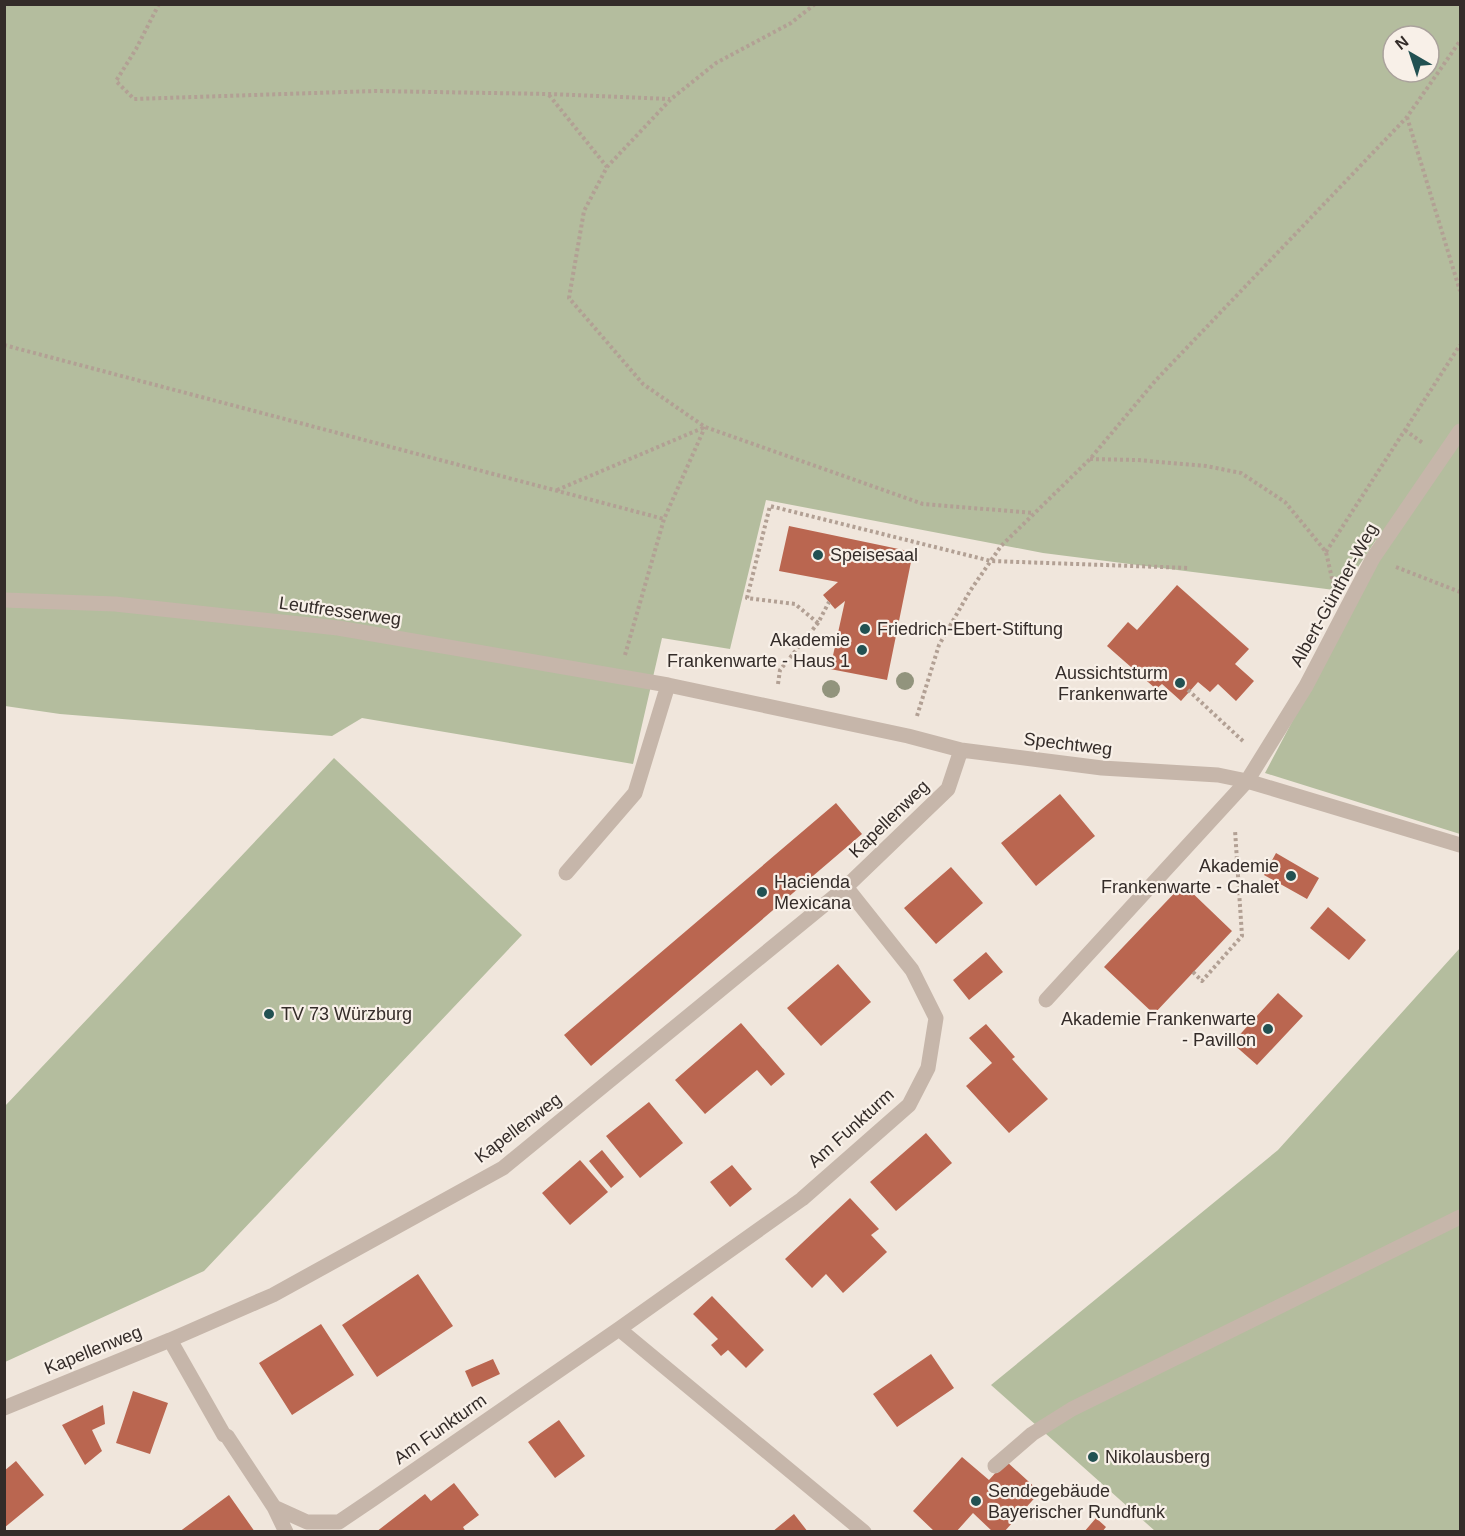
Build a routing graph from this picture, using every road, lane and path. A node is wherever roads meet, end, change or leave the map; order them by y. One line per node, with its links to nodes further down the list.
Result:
1 (159, 4): 4 (path)
2 (815, 4): 5 (path)
3 (1461, 41): 6 (path)
4 (549, 94): 5 (path); 7 (path)
5 (671, 99): 7 (path)
6 (1407, 117): 8 (path); 13 (path)
7 (607, 166): 11 (path)
8 (1461, 291)
9 (4, 345): 14 (path)
10 (1461, 345): 13 (path)
11 (705, 427): 14 (path); 15 (path); 16 (path)
12 (1461, 431): 17 (street, Albert-Günther-Weg)
13 (1090, 459): 15 (path)
14 (557, 490): 16 (path)
15 (1034, 513): 18 (path)
16 (664, 519): 24 (path)
17 (1373, 558): 20 (path); 30 (street, Albert-Günther-Weg)
18 (991, 561): 19 (path); 23 (path); 28 (path)
19 (1189, 568)
20 (1461, 592)
21 (4, 600): 24 (street, Leutfresserweg)
22 (829, 602): 23 (path)
23 (818, 623): 27 (path)
24 (619, 677): 25 (street, Leutfresserweg)
25 (668, 686): 27 (street, Spechtweg); 34 (street)
26 (1188, 690): 30 (path)
27 (774, 709): 28 (street, Spechtweg)
28 (908, 736): 29 (street, Spechtweg)
29 (961, 750): 31 (street, Spechtweg); 35 (street, Kapellenweg)
30 (1260, 758): 31 (street, Albert-Günther-Weg)
31 (1247, 781): 32 (street, Albert-Günther-Weg); 33 (street, Spechtweg)
32 (1233, 796): 36 (path); 37 (street, Albert-Günther-Weg)
33 (1461, 845)
34 (566, 873)
35 (846, 888): 39 (street, Am Funkturm); 40 (street, Kapellenweg)
36 (1193, 972)
37 (1046, 1000)
38 (1461, 1217): 42 (street)
39 (619, 1329): 43 (street, Am Funkturm); 45 (street)
40 (170, 1340): 41 (street, Kapellenweg); 43 (street)
41 (4, 1408)
42 (995, 1466)
43 (274, 1507): 44 (street)
44 (286, 1532)
45 (864, 1532)

